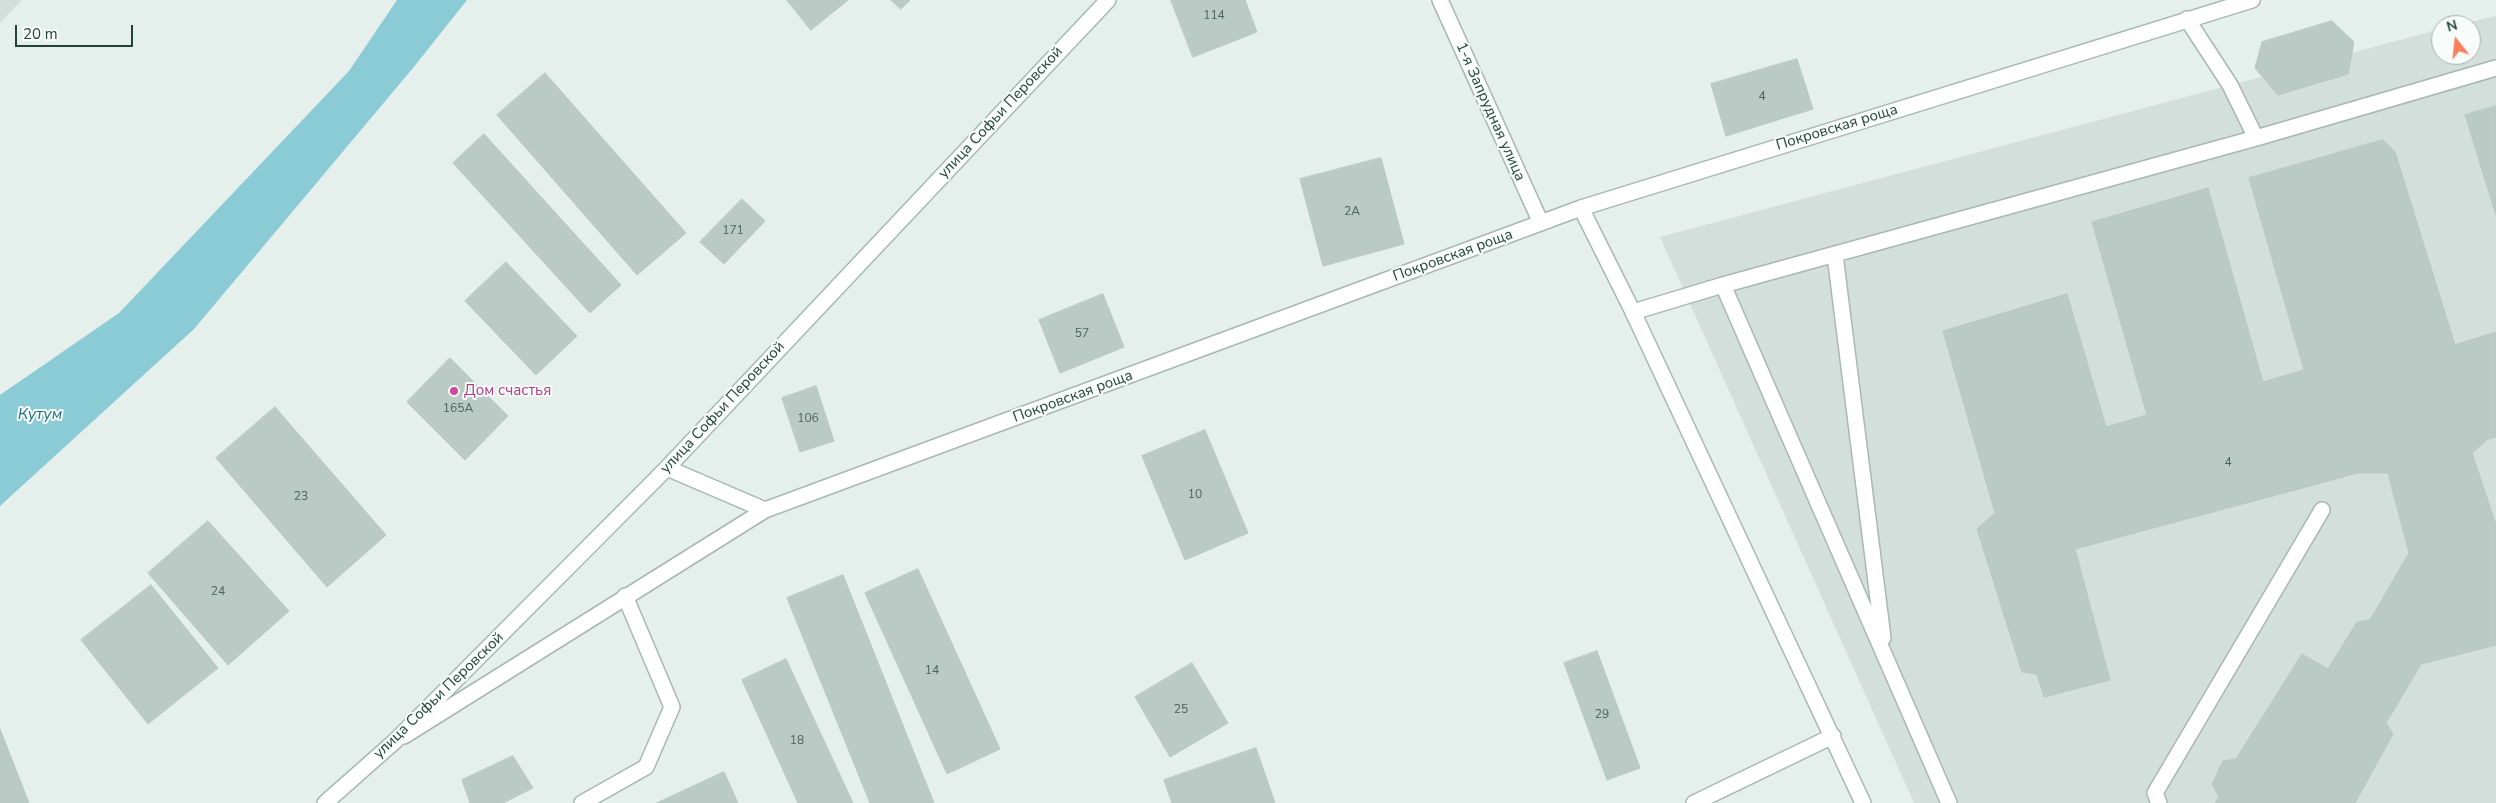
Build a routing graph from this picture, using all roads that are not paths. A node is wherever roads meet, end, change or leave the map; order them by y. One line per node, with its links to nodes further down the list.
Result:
1 (1108, 0): 12 (street, улица Софьи Перовской)
2 (1440, 0): 8 (street, 1-я Запрудная улица)
3 (2252, 0): 4 (street, Покровская роща)
4 (2187, 19): 6 (street); 7 (street, Покровская роща)
5 (2496, 68): 6 (street)
6 (2256, 138): 9 (street)
7 (1581, 208): 8 (street, Покровская роща); 11 (street)
8 (1541, 223): 13 (street, Покровская роща)
9 (1835, 255): 10 (street); 16 (street)
10 (1724, 285): 11 (street); 16 (street)
11 (1633, 312): 17 (street)
12 (667, 468): 13 (street); 18 (street, улица Софьи Перовской)
13 (765, 510): 15 (street, Покровская роща)
14 (2322, 510): 24 (street)
15 (625, 596): 18 (street, Покровская роща); 20 (street)
16 (1885, 656): 23 (street)
17 (1833, 736): 21 (street); 22 (street)
18 (394, 742): 19 (street, улица Софьи Перовской)
19 (326, 803)
20 (582, 803)
21 (1694, 803)
22 (1863, 803)
23 (1949, 803)
24 (2159, 803)

